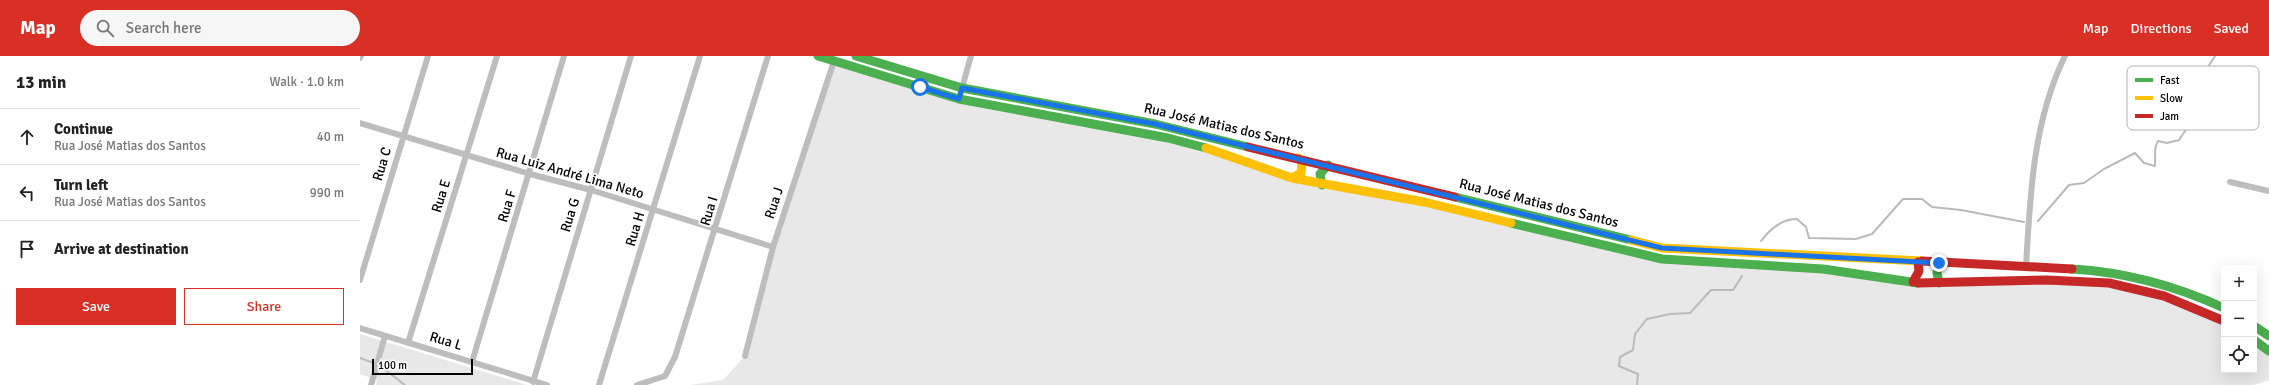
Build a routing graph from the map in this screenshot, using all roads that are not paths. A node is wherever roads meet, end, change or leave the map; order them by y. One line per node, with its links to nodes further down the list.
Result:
1 (428, 56): 15 (street, Rua C)
2 (497, 56): 16 (street, Rua E)
3 (564, 56): 19 (street, Rua F)
4 (631, 56): 23 (street, Rua G)
5 (700, 56): 25 (street, Rua H)
6 (768, 56): 26 (street, Rua I)
7 (818, 56): 11 (main road, Rua José Matias dos Santos)
8 (856, 56): 12 (main road, Rua José Matias dos Santos)
9 (971, 56): 12 (street)
10 (2065, 56): 30 (street)
11 (834, 61): 13 (main road, Rua José Matias dos Santos); 27 (street, Rua J)
12 (962, 88): 13 (street); 17 (main road, Rua José Matias dos Santos)
13 (959, 99): 20 (main road, Rua José Matias dos Santos)
14 (360, 123): 15 (street, Rua Luiz André Lima Neto)
15 (403, 136): 16 (street, Rua Luiz André Lima Neto); 31 (street, Rua C)
16 (466, 156): 19 (street, Rua Luiz André Lima Neto); 41 (street, Rua E)
17 (1298, 158): 18 (main road, Rua José Matias dos Santos); 20 (main road)
18 (1328, 166): 22 (main road); 28 (main road, Rua José Matias dos Santos)
19 (530, 174): 23 (street, Rua Luiz André Lima Neto); 44 (street, Rua F)
20 (1292, 178): 22 (main road, Rua José Matias dos Santos)
21 (2230, 182): 24 (street)
22 (1322, 185): 32 (main road, Rua José Matias dos Santos)
23 (591, 190): 25 (street, Rua Luiz André Lima Neto); 46 (street, Rua G)
24 (2269, 191)
25 (653, 210): 26 (street, Rua Luiz André Lima Neto); 48 (street, Rua H)
26 (716, 230): 27 (street, Rua Luiz André Lima Neto); 49 (street, Rua I)
27 (773, 247): 43 (street, Rua J)
28 (1918, 262): 29 (main road, Rua José Matias dos Santos); 32 (main road)
29 (1939, 263): 30 (main road, Rua José Matias dos Santos); 33 (main road)
30 (2026, 267): 34 (main road, Rua José Matias dos Santos)
31 (360, 280)
32 (1913, 282): 33 (main road, Rua José Matias dos Santos)
33 (1939, 283): 35 (main road, Rua José Matias dos Santos)
34 (2221, 307)
35 (2221, 320)
36 (360, 328): 38 (street, Rua L)
37 (2257, 328): 39 (main road)
38 (385, 336): 41 (street, Rua L); 45 (street)
39 (2269, 336)
40 (2257, 342): 42 (main road)
41 (408, 343): 44 (street, Rua L)
42 (2269, 351)
43 (745, 356)
44 (472, 362): 46 (street, Rua L)
45 (372, 382)
46 (533, 382): 47 (street, Rua L)
47 (547, 385)
48 (599, 385)
49 (637, 385)

